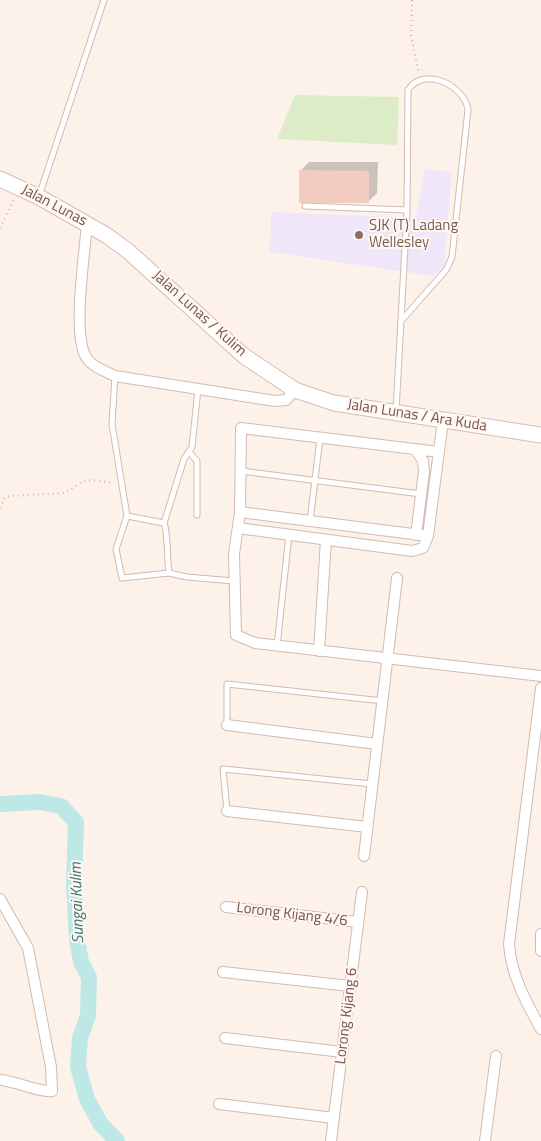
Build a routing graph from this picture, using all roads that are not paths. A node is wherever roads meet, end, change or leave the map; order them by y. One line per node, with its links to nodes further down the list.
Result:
1 (104, 0): 3 (lane)
2 (0, 179): 3 (main road, Jalan Lunas)
3 (39, 197): 6 (main road, Jalan Lunas)
4 (305, 206): 5 (lane)
5 (406, 210): 8 (lane); 8 (lane)
6 (87, 223): 7 (main road, Jalan Lunas); 9 (street)
7 (106, 235): 11 (main road, Jalan Lunas / Kulim)
8 (401, 321): 12 (lane)
9 (115, 376): 10 (street); 24 (lane)
10 (198, 389): 11 (street); 17 (lane)
11 (295, 390): 12 (main road, Jalan Lunas / Ara Kuda)
12 (396, 414): 13 (main road, Jalan Lunas / Ara Kuda)
13 (443, 420): 14 (main road, Jalan Lunas / Ara Kuda); 18 (street)
14 (538, 435)
15 (320, 438): 16 (street); 19 (street); 20 (lane)
16 (415, 450): 18 (street); 21 (street)
17 (189, 452): 23 (lane); 26 (lane)
18 (439, 452): 30 (street)
19 (240, 471): 20 (lane); 22 (street)
20 (315, 480): 21 (lane); 25 (lane)
21 (421, 494): 28 (street)
22 (240, 512): 25 (street); 27 (street)
23 (197, 515)
24 (127, 516): 26 (lane); 32 (lane)
25 (310, 521): 28 (street)
26 (164, 523): 32 (lane)
27 (238, 528): 29 (street); 34 (street)
28 (416, 534): 30 (street)
29 (289, 535): 31 (street); 35 (lane)
30 (428, 536): 31 (street)
31 (326, 540): 36 (street)
32 (169, 573): 34 (lane)
33 (397, 578): 37 (street)
34 (234, 580): 35 (street)
35 (277, 646): 36 (street)
36 (319, 651): 37 (street)
37 (388, 658): 38 (street); 40 (street)
38 (541, 676)
39 (541, 688): 55 (street)
40 (383, 701): 41 (lane); 42 (street)
41 (227, 725): 42 (street)
42 (378, 744): 43 (street)
43 (373, 784): 44 (lane); 45 (street)
44 (228, 811): 45 (street)
45 (368, 827): 46 (street)
46 (364, 856)
47 (362, 892): 50 (street, Lorong Kijang 6)
48 (0, 899): 59 (street)
49 (226, 907): 50 (street, Lorong Kijang 4/6)
50 (358, 922): 54 (street, Lorong Kijang 6)
51 (541, 934): 52 (street)
52 (541, 951)
53 (223, 972): 54 (street)
54 (350, 986): 57 (street, Lorong Kijang 6)
55 (541, 1029)
56 (225, 1038): 57 (street)
57 (342, 1052): 61 (street, Lorong Kijang 6)
58 (496, 1056): 63 (street)
59 (0, 1080)
60 (219, 1104): 61 (street)
61 (334, 1118): 62 (street, Lorong Kijang 6)
62 (331, 1141)
63 (485, 1141)

